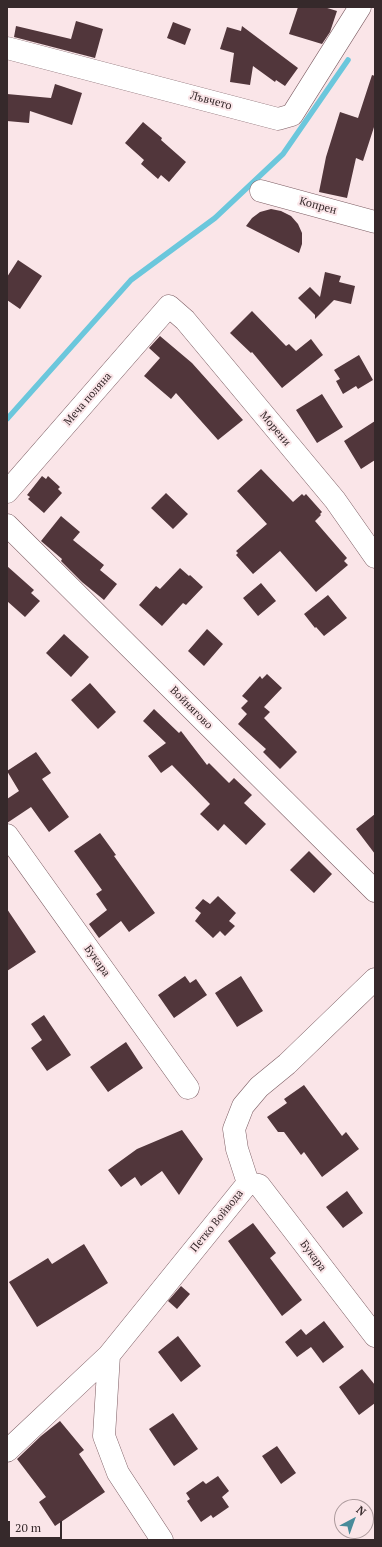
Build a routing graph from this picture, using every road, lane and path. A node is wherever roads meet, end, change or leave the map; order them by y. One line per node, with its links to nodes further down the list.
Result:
1 (360, 7): 2 (street, Лъвчето)
2 (7, 48)
3 (261, 191): 4 (street, Копрен)
4 (375, 222)
5 (168, 306): 6 (street, Меча поляна); 8 (street, Морени)
6 (7, 492)
7 (7, 525): 10 (street, Войнягово)
8 (375, 557)
9 (7, 835): 12 (street, Букара)
10 (374, 888)
11 (375, 980): 13 (street, Петко Войвода)
12 (188, 1088)
13 (248, 1183): 14 (street, Букара); 15 (street, Петко Войвода)
14 (375, 1336)
15 (109, 1356): 16 (street, Петко Войвода); 17 (street)
16 (7, 1451)
17 (162, 1540)

